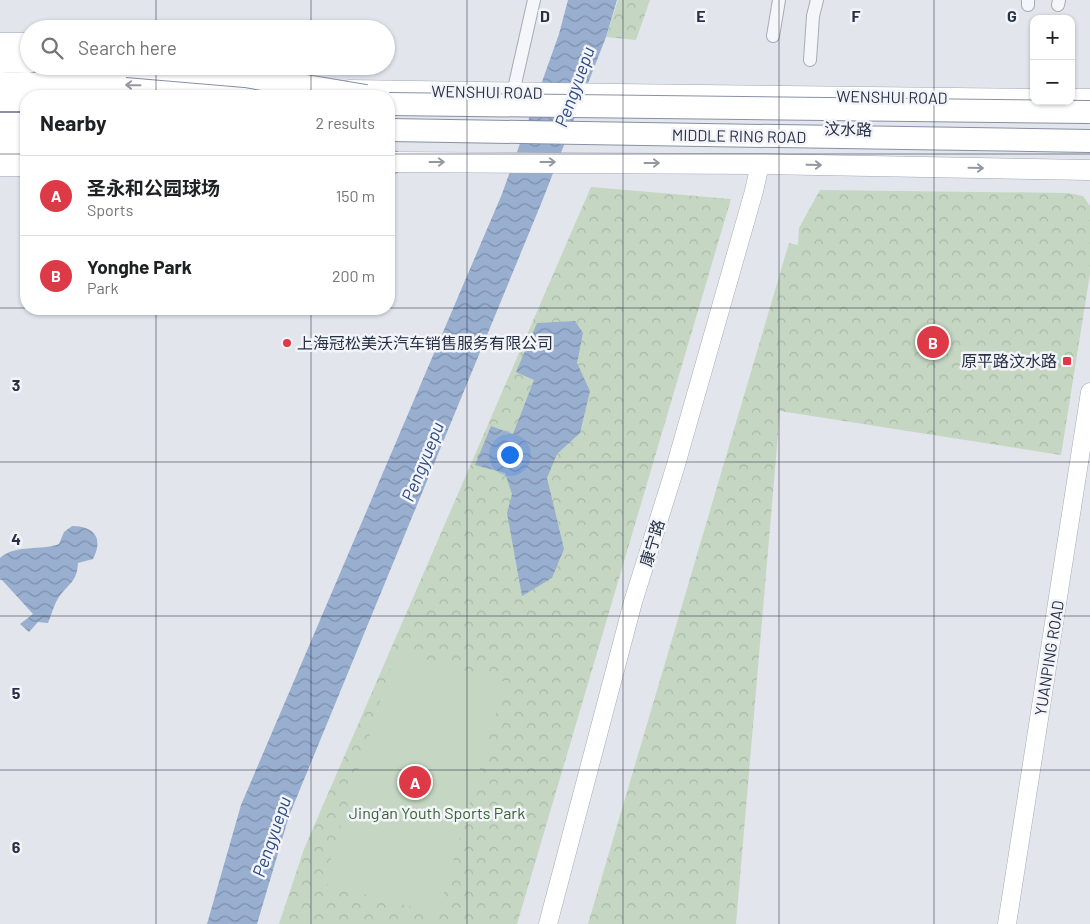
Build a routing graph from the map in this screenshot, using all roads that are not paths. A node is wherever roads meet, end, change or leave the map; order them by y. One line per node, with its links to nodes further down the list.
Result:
1 (534, 0): 16 (street)
2 (779, 0): 4 (street)
3 (817, 0): 7 (street)
4 (773, 36)
5 (0, 43): 6 (main road)
6 (20, 43)
7 (810, 60)
8 (0, 61): 9 (highway)
9 (20, 62)
10 (184, 75): 13 (main road)
11 (233, 75): 15 (highway, bridge)
12 (0, 82): 13 (main road, WENSHUI ROAD, one-way to 12)
13 (199, 86): 14 (main road, WENSHUI ROAD)
14 (262, 90)
15 (330, 90)
16 (521, 93): 17 (main road, WENSHUI ROAD); 18 (main road, WENSHUI ROAD)
17 (825, 96): 19 (main road, WENSHUI ROAD); 32 (main road)
18 (395, 98)
19 (1030, 99)
20 (1075, 99): 21 (main road)
21 (1090, 99)
22 (0, 100): 23 (highway)
23 (20, 100)
24 (395, 100): 28 (highway, MIDDLE RING ROAD, bridge)
25 (0, 105): 26 (main road)
26 (20, 106)
27 (395, 111): 31 (main road)
28 (1090, 112)
29 (0, 116): 30 (main road)
30 (20, 117)
31 (502, 118): 33 (main road); 35 (main road)
32 (889, 118): 33 (main road, 汶水路); 34 (main road, 汶水路)
33 (610, 119): 39 (main road, 汶水路)
34 (1090, 121)
35 (395, 122)
36 (0, 124): 37 (highway)
37 (20, 124)
38 (395, 130): 41 (highway, MIDDLE RING ROAD)
39 (1090, 134)
40 (0, 141): 42 (main road)
41 (1090, 141)
42 (20, 142)
43 (0, 154): 44 (highway)
44 (20, 154)
45 (395, 161): 46 (main road, one-way to 46)
46 (760, 164): 49 (main road, one-way to 49); 51 (street, 康宁路)
47 (0, 166): 48 (main road)
48 (20, 166)
49 (1090, 170)
50 (1090, 392): 52 (street, YUANPING ROAD)
51 (548, 924)
52 (1007, 924)

